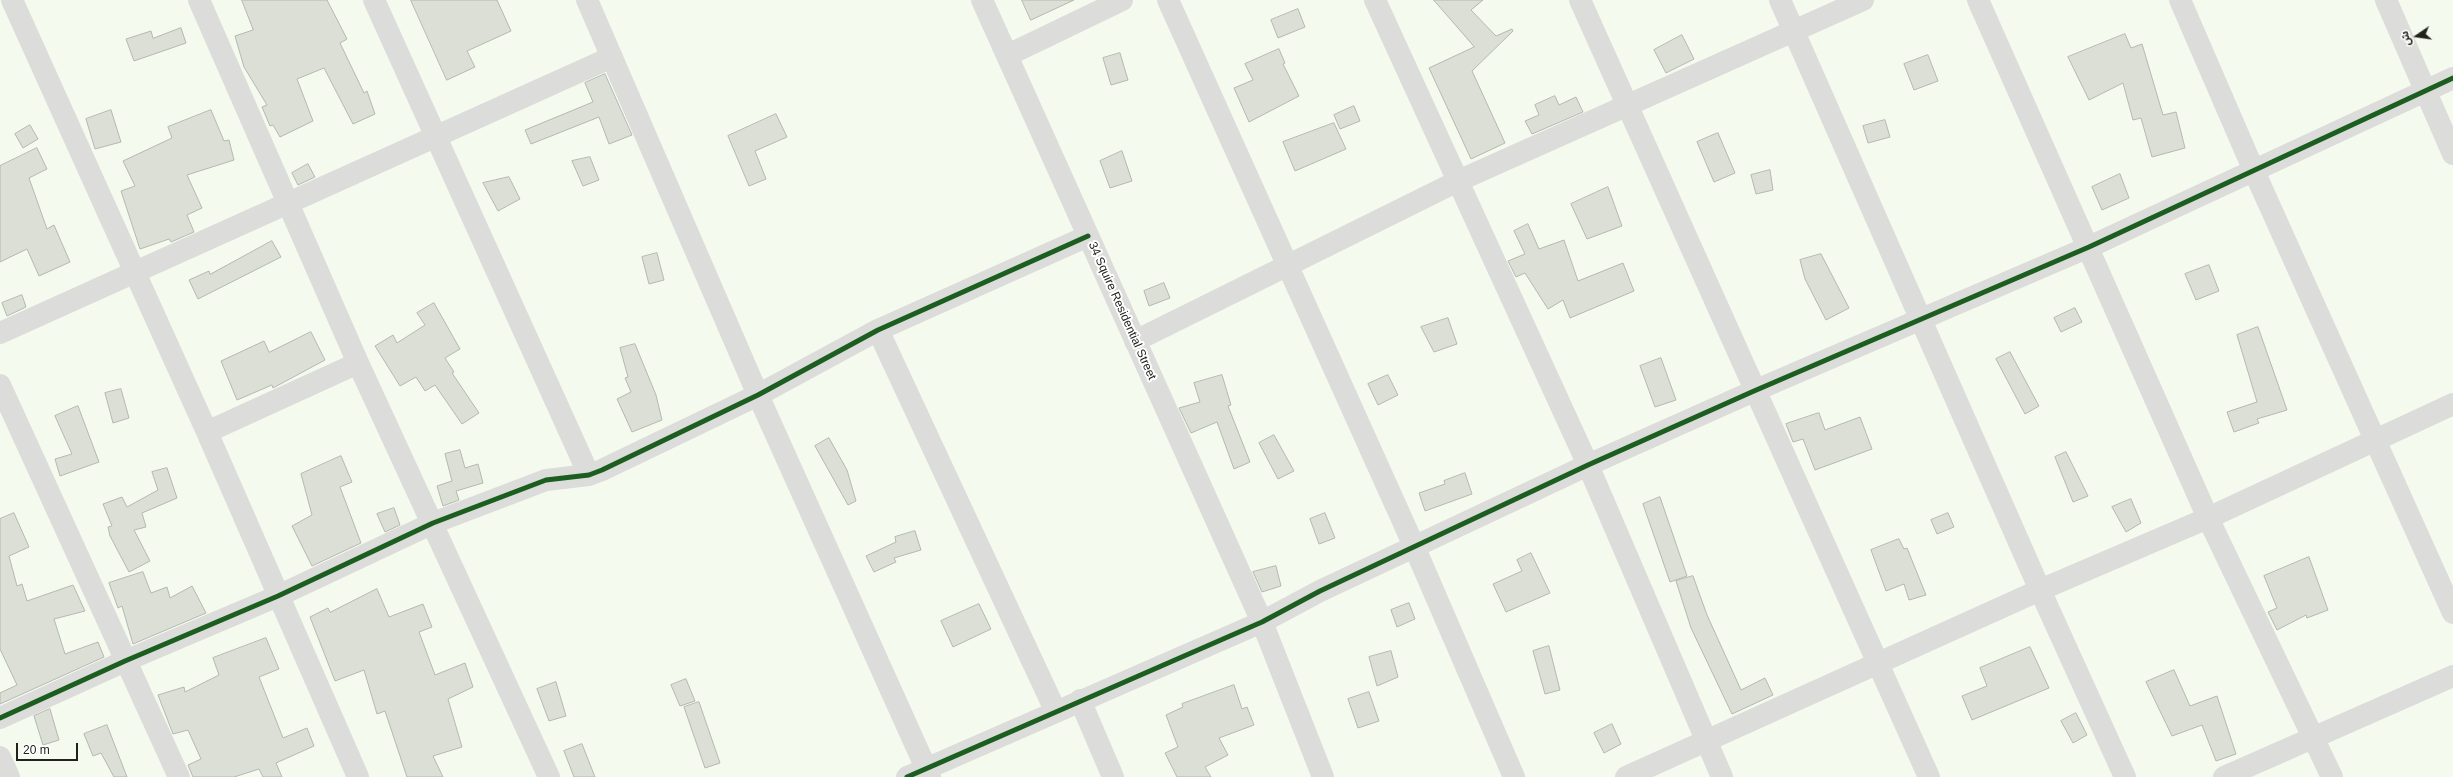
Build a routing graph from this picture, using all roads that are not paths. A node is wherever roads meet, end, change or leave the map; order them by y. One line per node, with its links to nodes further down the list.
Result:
1 (12, 0): 29 (street)
2 (199, 0): 25 (street)
3 (374, 0): 21 (street)
4 (587, 0): 17 (street)
5 (982, 0): 16 (street, 34 Squire Residential Street)
6 (1122, 0): 16 (street)
7 (1168, 0): 28 (street)
8 (1375, 0): 24 (street)
9 (1580, 0): 20 (street)
10 (1780, 0): 15 (street)
11 (1862, 0): 15 (street)
12 (1978, 0): 27 (street)
13 (2180, 0): 23 (street)
14 (2386, 0): 19 (street)
15 (1794, 32): 20 (street); 30 (street)
16 (1008, 55): 26 (street, 34 Squire Residential Street)
17 (612, 57): 21 (street); 37 (street)
18 (2453, 78): 19 (street)
19 (2425, 90): 22 (street); 23 (street)
20 (1627, 104): 24 (street); 36 (street)
21 (436, 136): 25 (street); 42 (street)
22 (2453, 154)
23 (2254, 171): 27 (street); 40 (street)
24 (1458, 181): 28 (street); 41 (street)
25 (288, 204): 29 (street); 34 (street)
26 (1088, 236): 31 (street); 33 (street, 34 Squire Residential Street)
27 (2089, 247): 30 (street); 43 (street)
28 (1287, 264): 33 (street); 45 (street)
29 (134, 272): 32 (street); 39 (street)
30 (1921, 319): 36 (street); 46 (street)
31 (878, 330): 37 (street); 54 (street)
32 (0, 333)
33 (1135, 341): 49 (street, 34 Squire Residential Street)
34 (358, 363): 39 (street); 44 (street)
35 (0, 385): 50 (street)
36 (1754, 391): 41 (street); 51 (street)
37 (758, 395): 42 (street); 59 (street)
38 (2453, 404): 40 (street)
39 (207, 432): 47 (street)
40 (2374, 440): 43 (street); 48 (street)
41 (1588, 465): 45 (street); 57 (street)
42 (589, 475): 44 (street)
43 (2208, 518): 46 (street); 56 (street)
44 (433, 523): 47 (street); 63 (street)
45 (1414, 546): 49 (street); 66 (street)
46 (2040, 590): 51 (street); 70 (street)
47 (278, 596): 50 (street); 62 (street)
48 (2453, 613)
49 (1262, 622): 53 (street); 65 (street, 34 Squire Residential Street)
50 (125, 661): 55 (street); 61 (street)
51 (1878, 662): 57 (street); 69 (street)
52 (2453, 676): 56 (street)
53 (1080, 700): 54 (street); 64 (street)
54 (1056, 712): 59 (street)
55 (0, 718)
56 (2314, 736): 71 (street); 72 (street)
57 (1706, 741): 67 (street); 68 (street)
58 (0, 757): 60 (street)
59 (921, 774)
60 (9, 777)
61 (180, 777)
62 (358, 777)
63 (550, 777)
64 (1113, 777)
65 (1323, 777)
66 (1514, 777)
67 (1626, 777)
68 (1722, 777)
69 (1929, 777)
70 (2125, 777)
71 (2224, 777)
72 (2332, 777)

